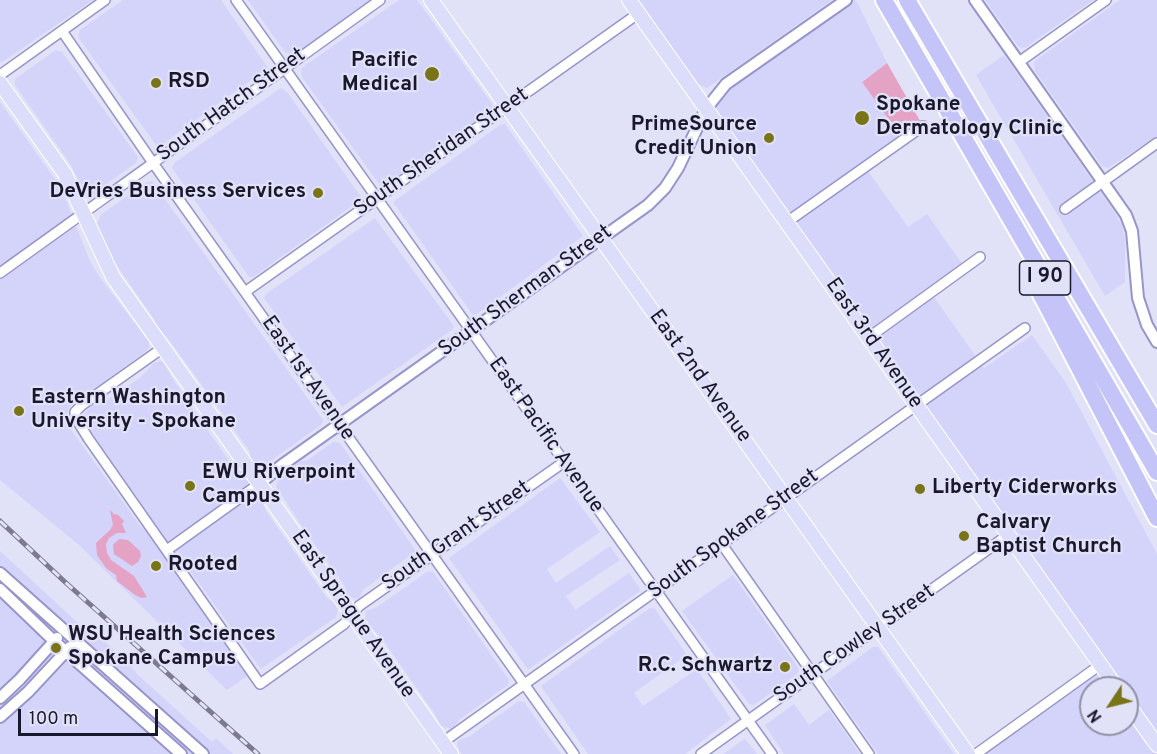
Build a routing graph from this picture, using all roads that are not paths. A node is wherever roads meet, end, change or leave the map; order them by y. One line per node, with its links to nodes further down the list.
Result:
1 (105, 0): 12 (street)
2 (236, 0): 14 (street, East Pacific Avenue)
3 (380, 0): 14 (street, South Hatch Street)
4 (431, 0): 18 (main road, East 2nd Avenue)
5 (629, 0): 11 (main road, East 3rd Avenue)
6 (846, 0): 19 (street, South Sherman Street)
7 (884, 0): 17 (highway, I 90)
8 (907, 0): 37 (highway, I 90)
9 (975, 0): 13 (street)
10 (1106, 0): 13 (street)
11 (639, 13): 18 (street, South Sheridan Street); 19 (main road, East 3rd Avenue)
12 (62, 31): 15 (street); 22 (street, East 1st Avenue)
13 (1019, 62): 23 (street)
14 (284, 69): 22 (street, South Hatch Street); 24 (street, East Pacific Avenue)
15 (0, 75)
16 (0, 83): 26 (main road, East Sprague Avenue)
17 (933, 84): 43 (highway, I 90); 46 (highway)
18 (507, 107): 24 (street, South Sheridan Street); 28 (main road, East 2nd Avenue)
19 (706, 109): 27 (main road, East 3rd Avenue); 28 (street, South Sherman Street)
20 (922, 126): 27 (street)
21 (1157, 143): 23 (street)
22 (153, 163): 26 (street, South Hatch Street); 31 (street, East 1st Avenue)
23 (1104, 181): 25 (street); 35 (street)
24 (376, 200): 31 (street, South Sheridan Street); 33 (street, East Pacific Avenue)
25 (1065, 209)
26 (84, 212): 30 (street, South Hatch Street); 36 (main road, East Sprague Avenue)
27 (787, 222): 34 (main road, East 3rd Avenue)
28 (600, 239): 33 (street, South Sherman Street); 45 (main road, East 2nd Avenue)
29 (980, 257): 34 (street)
30 (0, 273)
31 (245, 292): 40 (street, East 1st Avenue)
32 (1025, 328): 38 (street, South Spokane Street)
33 (471, 331): 40 (street, South Sherman Street); 42 (street, East Pacific Avenue)
34 (868, 338): 38 (main road, East 3rd Avenue)
35 (1157, 342)
36 (164, 347): 44 (main road, East Sprague Avenue); 49 (street)
37 (1133, 383): 39 (highway); 41 (highway, I 90)
38 (916, 405): 45 (street, South Spokane Street); 47 (main road, East 3rd Avenue)
39 (1157, 420)
40 (340, 425): 44 (street, South Sherman Street); 50 (street, East 1st Avenue)
41 (1157, 425)
42 (564, 462): 50 (street, South Grant Street); 53 (street, East Pacific Avenue)
43 (1157, 472)
44 (259, 484): 49 (street, South Sherman Street); 54 (main road, East Sprague Avenue)
45 (785, 498): 48 (street, South Spokane Street); 55 (main road, East 2nd Avenue)
46 (1157, 518)
47 (1008, 535): 55 (street, South Cowley Street); 60 (main road, East 3rd Avenue)
48 (721, 543): 53 (street, South Spokane Street); 61 (street)
49 (167, 550): 54 (street, South Grant Street)
50 (432, 555): 54 (street, South Grant Street); 63 (street, East 1st Avenue)
51 (0, 573): 56 (street)
52 (0, 589): 57 (street)
53 (655, 591): 63 (street, South Spokane Street); 66 (street, East Pacific Avenue)
54 (352, 615): 68 (main road, East Sprague Avenue)
55 (878, 628): 61 (street, South Cowley Street); 77 (main road, East 2nd Avenue)
56 (63, 630): 57 (street); 58 (street)
57 (54, 641): 59 (street); 64 (street)
58 (75, 641): 59 (street); 71 (street)
59 (65, 652): 65 (street); 70 (street)
60 (1100, 665): 62 (main road, East 3rd Avenue); 78 (street)
61 (813, 674): 66 (street, South Cowley Street); 76 (street)
62 (1108, 676)
63 (524, 684): 68 (street, South Spokane Street); 73 (street, East 1st Avenue)
64 (0, 698)
65 (0, 717)
66 (748, 720): 74 (street, South Cowley Street); 75 (street, East Pacific Avenue)
67 (1139, 720): 69 (main road)
68 (443, 742): 72 (main road, East Sprague Avenue)
69 (1157, 745)
70 (181, 754)
71 (202, 754)
72 (451, 754)
73 (574, 754)
74 (701, 754)
75 (772, 754)
76 (869, 754)
77 (968, 754)
78 (975, 754)

